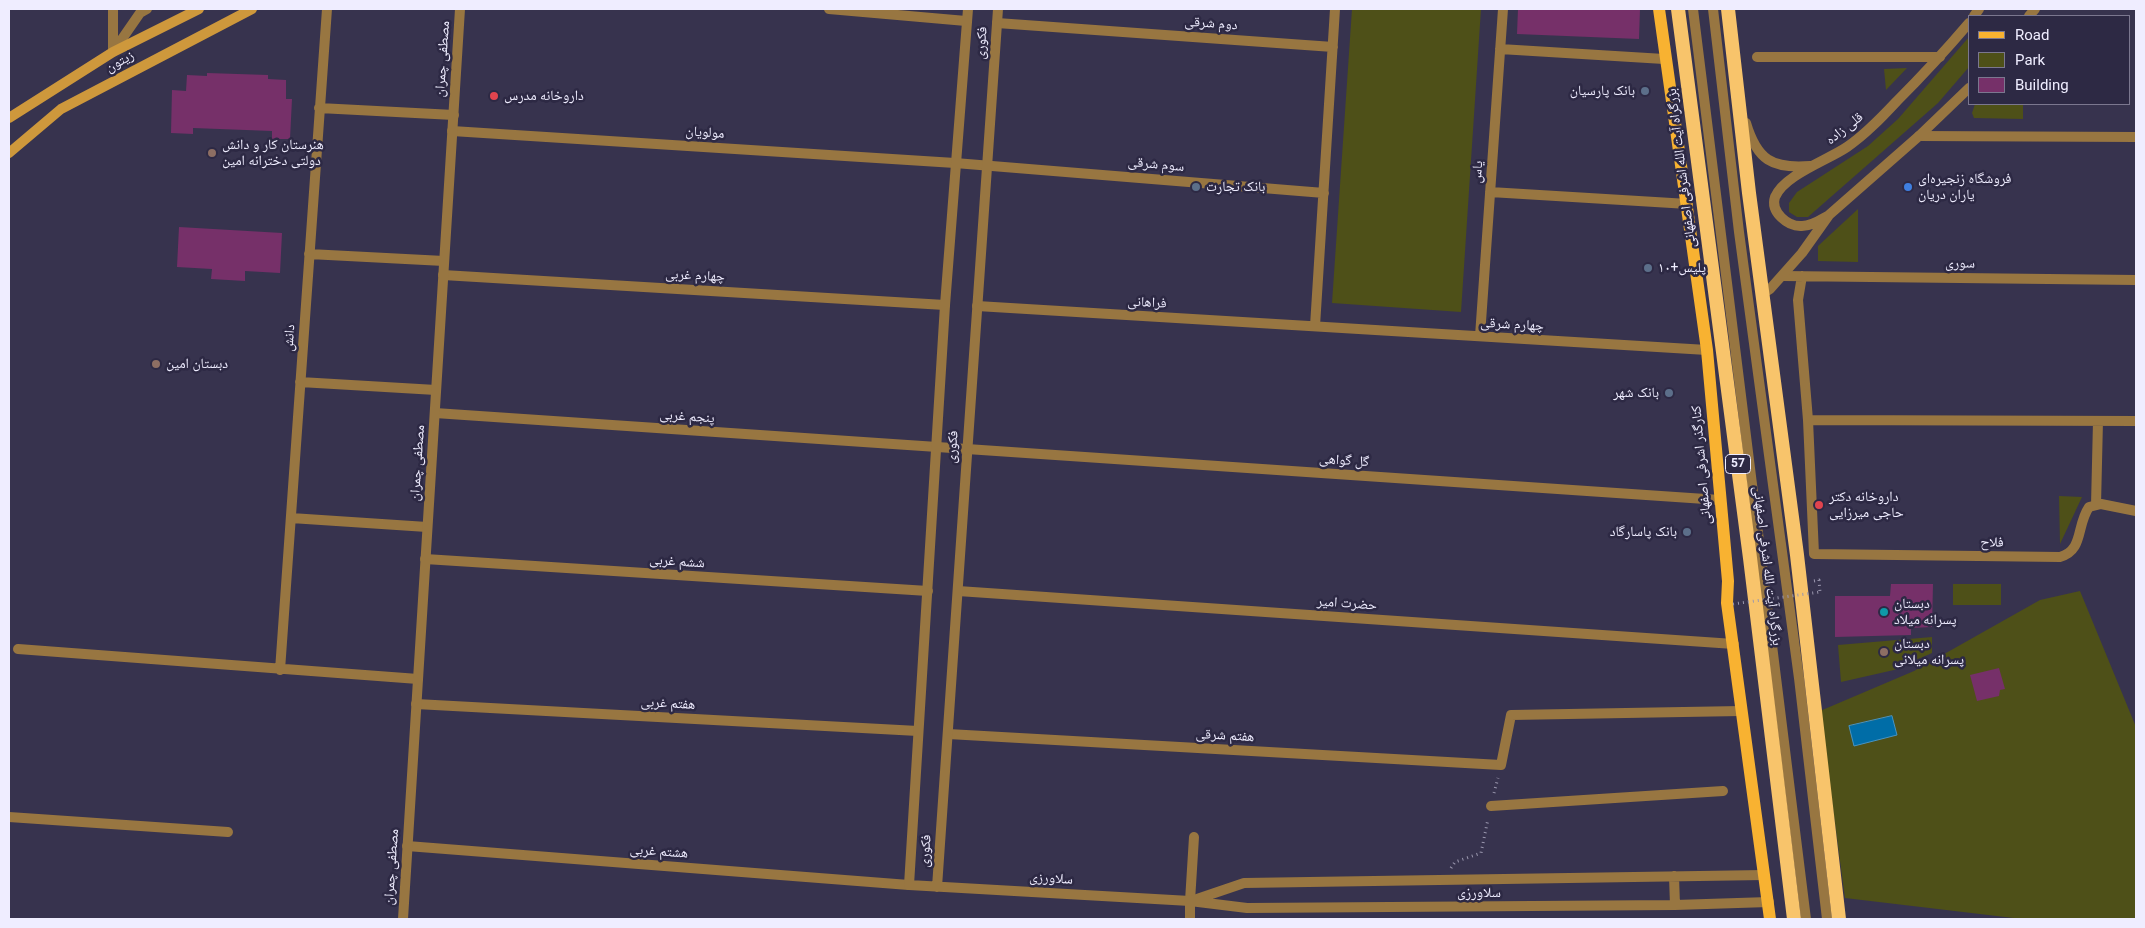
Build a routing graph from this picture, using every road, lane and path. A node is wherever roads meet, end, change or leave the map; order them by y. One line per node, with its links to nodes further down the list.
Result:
1 (113, 9): 22 (street)
2 (147, 9): 22 (street)
3 (199, 9): 22 (main road, زیتون)
4 (252, 9): 34 (main road, زیتون)
5 (327, 9): 28 (street, دانش)
6 (460, 9): 29 (street, مصطفی چمران)
7 (829, 9): 17 (street)
8 (968, 9): 17 (street, فکوری)
9 (998, 9): 18 (street, فکوری)
10 (1335, 9): 20 (street)
11 (1502, 9): 21 (street, یاس)
12 (1659, 9): 25 (main road, کنارگذر اشرفی اصفهانی)
13 (1678, 9): 98 (highway, بزرگراه آیت الله اشرفی اصفهانی / 57)
14 (1693, 9): 99 (street)
15 (1713, 9): 100 (street)
16 (1728, 9): 27 (highway)
17 (966, 21): 35 (street, فکوری)
18 (997, 23): 20 (street, دوم شرقی); 36 (street, فکوری)
19 (1968, 23): 24 (street, قلی زاده)
20 (1333, 46): 39 (street)
21 (1500, 50): 25 (street); 38 (street, یاس)
22 (113, 52): 30 (main road, زیتون)
23 (1757, 56): 24 (street)
24 (1940, 57): 37 (street, قلی زاده)
25 (1664, 59): 40 (main road, کنارگذر اشرفی اصفهانی)
26 (1968, 89): 32 (street)
27 (1739, 100): 37 (street, قلی زاده); 48 (highway)
28 (320, 108): 29 (street); 42 (street, دانش)
29 (454, 115): 31 (street, مصطفی چمران)
30 (9, 118)
31 (452, 130): 35 (street, مولویان); 43 (street, مصطفی چمران)
32 (1919, 136): 33 (street); 41 (street)
33 (2136, 137)
34 (9, 153)
35 (955, 163): 36 (street, مولویان); 49 (street, فکوری)
36 (986, 166): 39 (street, سوم شرقی); 50 (street, فکوری)
37 (1816, 166): 41 (street)
38 (1490, 192): 40 (street); 52 (street, یاس)
39 (1324, 193): 51 (street)
40 (1688, 204): 53 (main road, کنارگذر اشرفی اصفهانی)
41 (1829, 214): 45 (street)
42 (309, 254): 43 (street); 54 (street, دانش)
43 (444, 261): 44 (street, مصطفی چمران)
44 (444, 275): 49 (street, چهارم غربی); 55 (street, مصطفی چمران)
45 (1783, 276): 46 (street, سوری); 48 (street)
46 (1802, 276): 47 (street, سوری); 57 (street)
47 (2136, 280)
48 (1762, 294): 101 (highway)
49 (945, 305): 60 (street, فکوری)
50 (977, 306): 51 (street, فراهانی); 61 (street, فکوری)
51 (1315, 326): 52 (street, چهارم شرقی)
52 (1480, 336): 53 (street, چهارم شرقی)
53 (1707, 350): 62 (main road, کنارگذر اشرفی اصفهانی)
54 (300, 382): 55 (street); 65 (street, دانش)
55 (436, 390): 56 (street, مصطفی چمران)
56 (435, 412): 60 (street, پنجم غربی); 66 (street, مصطفی چمران)
57 (1808, 420): 58 (street); 63 (street, فلاح)
58 (2098, 421): 59 (street); 63 (street)
59 (2136, 422)
60 (938, 448): 61 (street, پنجم غربی); 69 (street, فکوری)
61 (967, 450): 62 (street, گل گواهی); 70 (street, فکوری)
62 (1720, 500): 72 (main road, کنارگذر اشرفی اصفهانی)
63 (2096, 505): 64 (street)
64 (2136, 511)
65 (291, 518): 66 (street); 74 (street, دانش)
66 (427, 527): 67 (street, مصطفی چمران)
67 (425, 559): 69 (street, ششم غربی); 75 (street, مصطفی چمران)
68 (1819, 580): 71 (path, bridge)
69 (928, 591): 78 (street, فکوری)
70 (958, 591): 72 (street, حضرت امیر); 79 (street, فکوری)
71 (1733, 604)
72 (1734, 644): 77 (main road, کنارگذر اشرفی اصفهانی)
73 (18, 649): 74 (street)
74 (280, 670): 75 (street)
75 (418, 679): 76 (street, مصطفی چمران)
76 (416, 704): 78 (street, هفتم غربی); 86 (street, مصطفی چمران)
77 (1741, 711): 80 (street); 87 (main road, کنارگذر اشرفی اصفهانی)
78 (918, 731): 90 (street, فکوری)
79 (948, 734): 80 (street, هفتم شرقی); 91 (street, فکوری)
80 (1501, 765): 82 (path)
81 (1723, 791): 82 (street)
82 (1491, 806): 89 (path)
83 (9, 817): 84 (street)
84 (228, 832)
85 (1194, 837): 92 (street)
86 (407, 846): 90 (street, هشتم غربی); 95 (street, مصطفی چمران)
87 (1764, 874): 88 (street, سلاورزی); 93 (main road, کنارگذر اشرفی اصفهانی)
88 (1674, 876): 89 (street, سلاورزی); 94 (street)
89 (1444, 880): 92 (street, سلاورزی)
90 (910, 885): 91 (street, سلاورزی)
91 (938, 887): 92 (street, سلاورزی)
92 (1190, 901): 94 (street, سلاورزی); 96 (street)
93 (1768, 902): 94 (street, سلاورزی); 97 (main road, کنارگذر اشرفی اصفهانی)
94 (1675, 905)
95 (403, 919)
96 (1190, 919)
97 (1770, 919)
98 (1794, 919)
99 (1806, 919)
100 (1827, 919)
101 (1839, 919)

